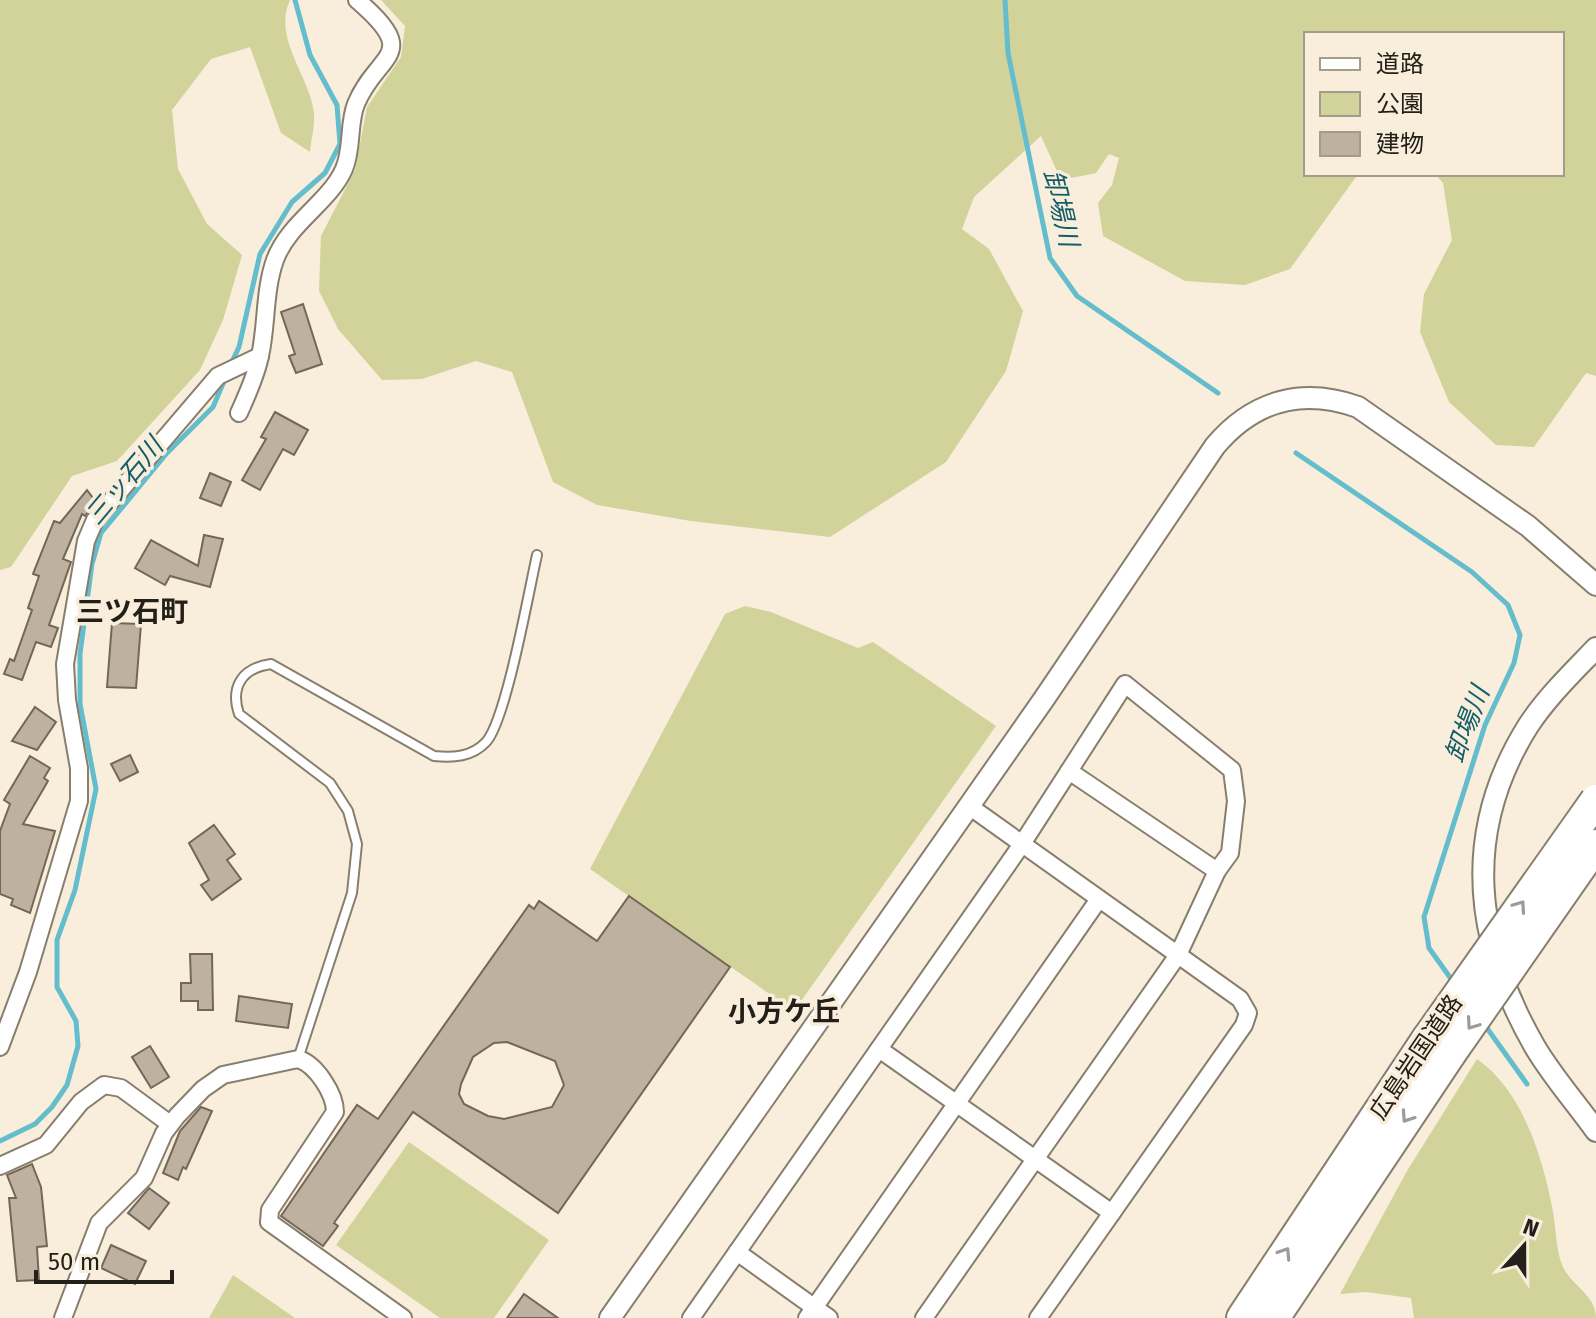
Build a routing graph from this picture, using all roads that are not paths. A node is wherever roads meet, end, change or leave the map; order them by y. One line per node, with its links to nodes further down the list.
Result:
1 (357, 0): 2 (street)
2 (257, 357): 3 (street); 16 (street)
3 (239, 413)
4 (537, 555): 18 (lane)
5 (1596, 585): 9 (street)
6 (1596, 648): 21 (street)
7 (1069, 771): 10 (street); 12 (street); 12 (street)
8 (1596, 800): 15 (highway, 広島岩国道路, one-way to 8, bridge)
9 (969, 806): 10 (street); 29 (street)
10 (1022, 844): 13 (street); 17 (street)
11 (1596, 845): 15 (highway, 広島岩国道路, one-way to 15, bridge)
12 (1217, 871): 14 (street)
13 (1099, 899): 14 (street); 19 (street)
14 (1178, 955): 22 (street); 24 (street)
15 (1439, 1046): 34 (highway, 広島岩国道路, one-way to 15); 35 (highway, 広島岩国道路, one-way to 35)
16 (0, 1047)
17 (879, 1049): 19 (street); 25 (street)
18 (298, 1059): 20 (street); 28 (street)
19 (956, 1104): 22 (street); 26 (street)
20 (170, 1124): 23 (street); 27 (street)
21 (1596, 1131)
22 (1035, 1159): 24 (street); 32 (street)
23 (0, 1166)
24 (1112, 1213): 33 (street)
25 (737, 1252): 26 (street); 30 (street)
26 (810, 1313): 31 (street)
27 (63, 1318)
28 (403, 1318)
29 (610, 1318)
30 (691, 1318)
31 (829, 1318)
32 (924, 1318)
33 (1038, 1318)
34 (1242, 1318)
35 (1274, 1318)

